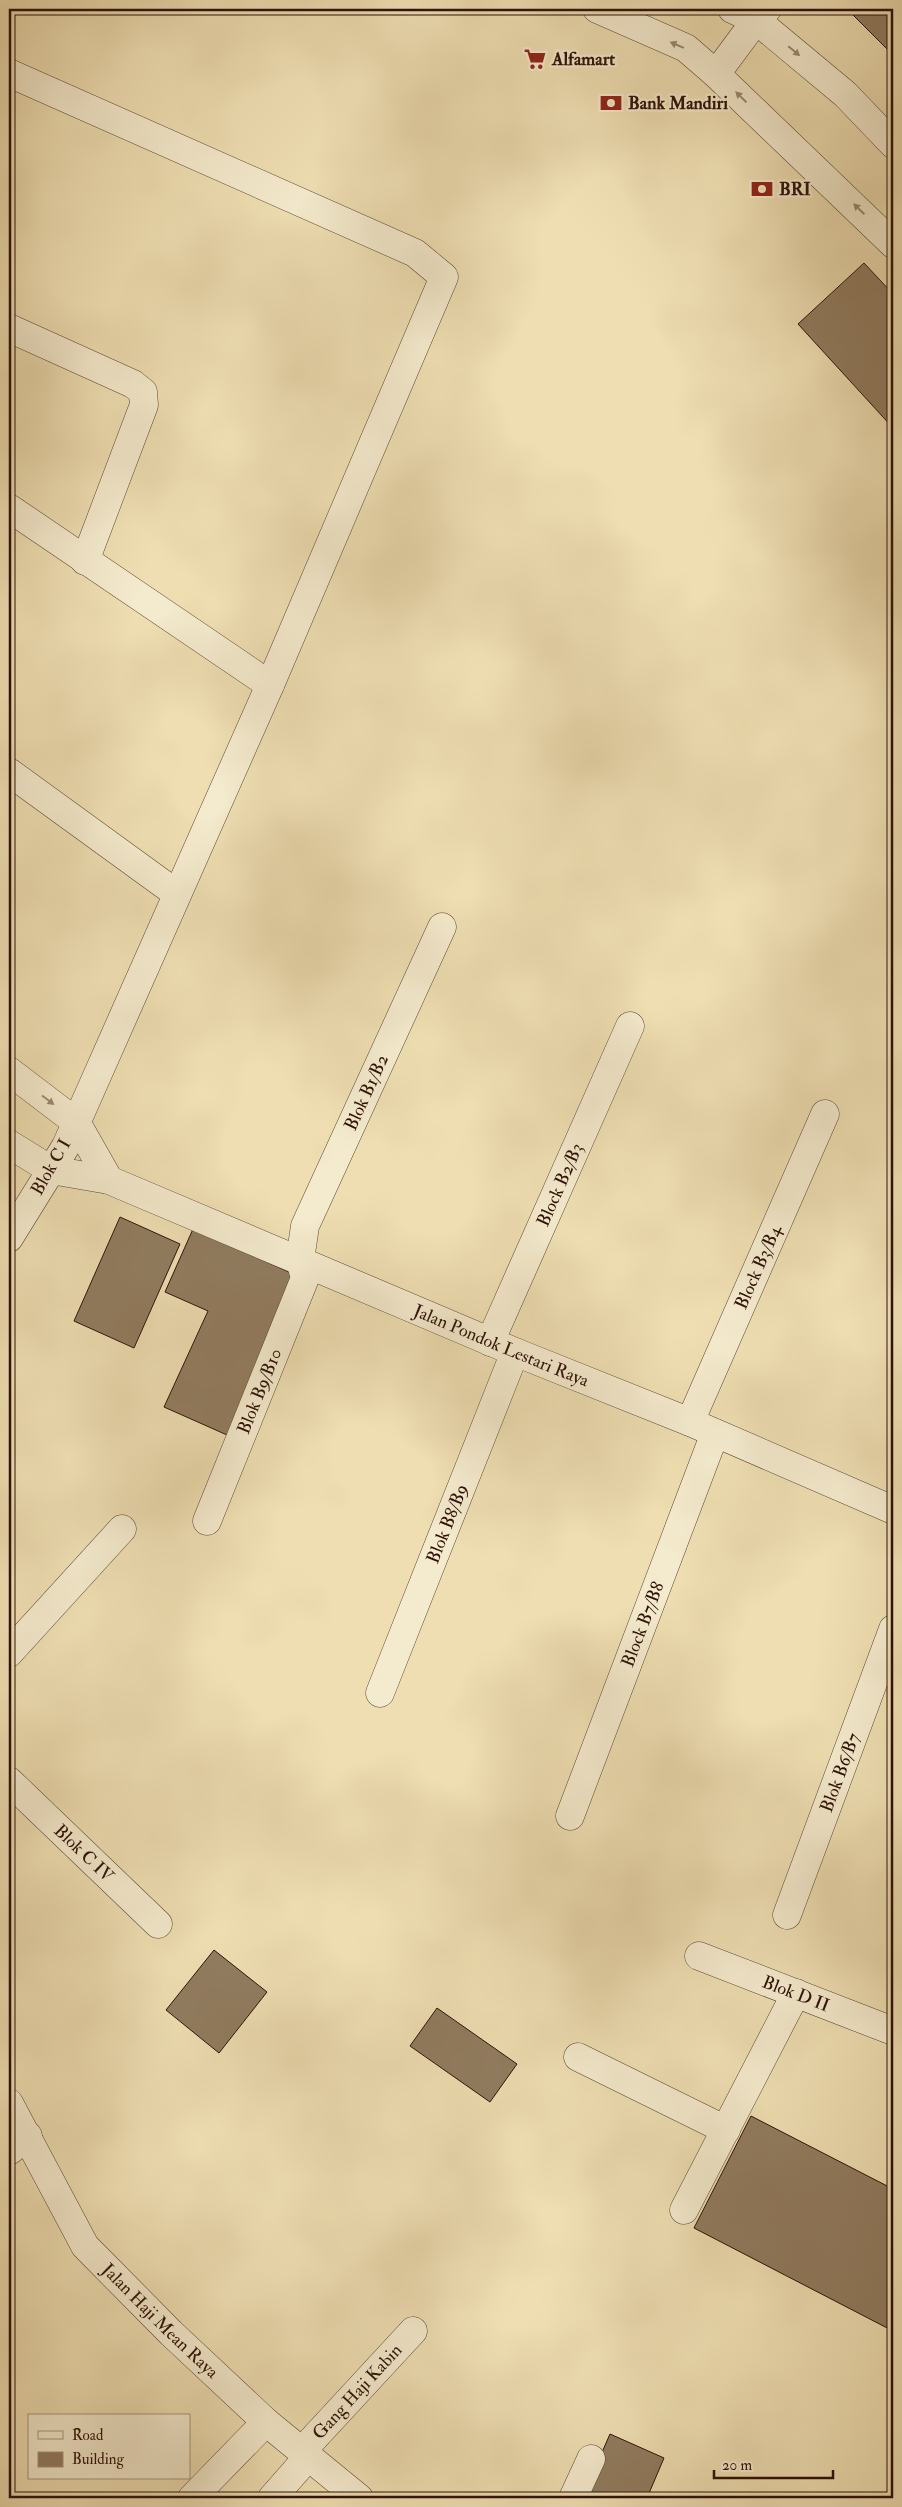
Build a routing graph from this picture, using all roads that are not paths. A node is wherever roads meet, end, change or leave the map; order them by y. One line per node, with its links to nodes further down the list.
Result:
1 (597, 9): 4 (street, one-way to 1)
2 (752, 12): 4 (street); 5 (street, one-way to 5)
3 (9, 73): 10 (street, Blok C I)
4 (716, 74): 6 (street, one-way to 4)
5 (893, 144)
6 (893, 244)
7 (11, 337): 9 (street)
8 (9, 508): 9 (street)
9 (85, 561): 10 (street)
10 (270, 685): 12 (street, Blok C I)
11 (9, 772): 12 (street)
12 (177, 894): 17 (street, Blok C I)
13 (442, 927): 22 (street, Blok B1/B2)
14 (630, 1026): 23 (street, Block B2/B3)
15 (9, 1071): 17 (street, one-way to 17)
16 (825, 1114): 24 (street, Block B3/B4)
17 (76, 1122): 19 (street, Blok C I); 20 (street)
18 (9, 1144): 19 (street, Jalan Pondok Lestari Raya)
19 (51, 1170): 20 (street, Jalan Pondok Lestari Raya); 21 (street, Blok C I)
20 (109, 1180): 22 (street, Jalan Pondok Lestari Raya)
21 (9, 1238)
22 (300, 1260): 23 (street, Jalan Pondok Lestari Raya); 27 (street, Blok B9/B10)
23 (503, 1347): 24 (street, Jalan Pondok Lestari Raya); 31 (street, Blok B8/B9)
24 (690, 1422): 25 (street, Jalan Pondok Lestari Raya)
25 (715, 1433): 26 (street, Jalan Pondok Lestari Raya); 33 (street, Block B7/B8)
26 (893, 1510)
27 (207, 1521)
28 (122, 1529): 30 (street)
29 (893, 1630): 34 (street, Blok B6/B7)
30 (9, 1653)
31 (380, 1693)
32 (9, 1781): 35 (street, Blok C IV)
33 (570, 1816)
34 (787, 1914)
35 (158, 1924)
36 (699, 1956): 37 (street, Blok D II)
37 (796, 1994): 38 (street, Blok D II); 41 (street)
38 (893, 2031)
39 (578, 2057): 41 (street)
40 (9, 2104): 42 (street, Jalan Haji Mean Raya)
41 (726, 2130): 43 (street)
42 (18, 2144): 45 (street, Jalan Haji Mean Raya)
43 (684, 2210)
44 (413, 2331): 46 (street, Gang Haji Kabin)
45 (266, 2422): 46 (street, Jalan Haji Mean Raya); 48 (street)
46 (305, 2454): 49 (street, Gang Haji Kabin); 50 (street, Jalan Haji Mean Raya)
47 (592, 2459): 51 (street)
48 (192, 2498)
49 (272, 2498)
50 (359, 2498)
51 (573, 2498)

